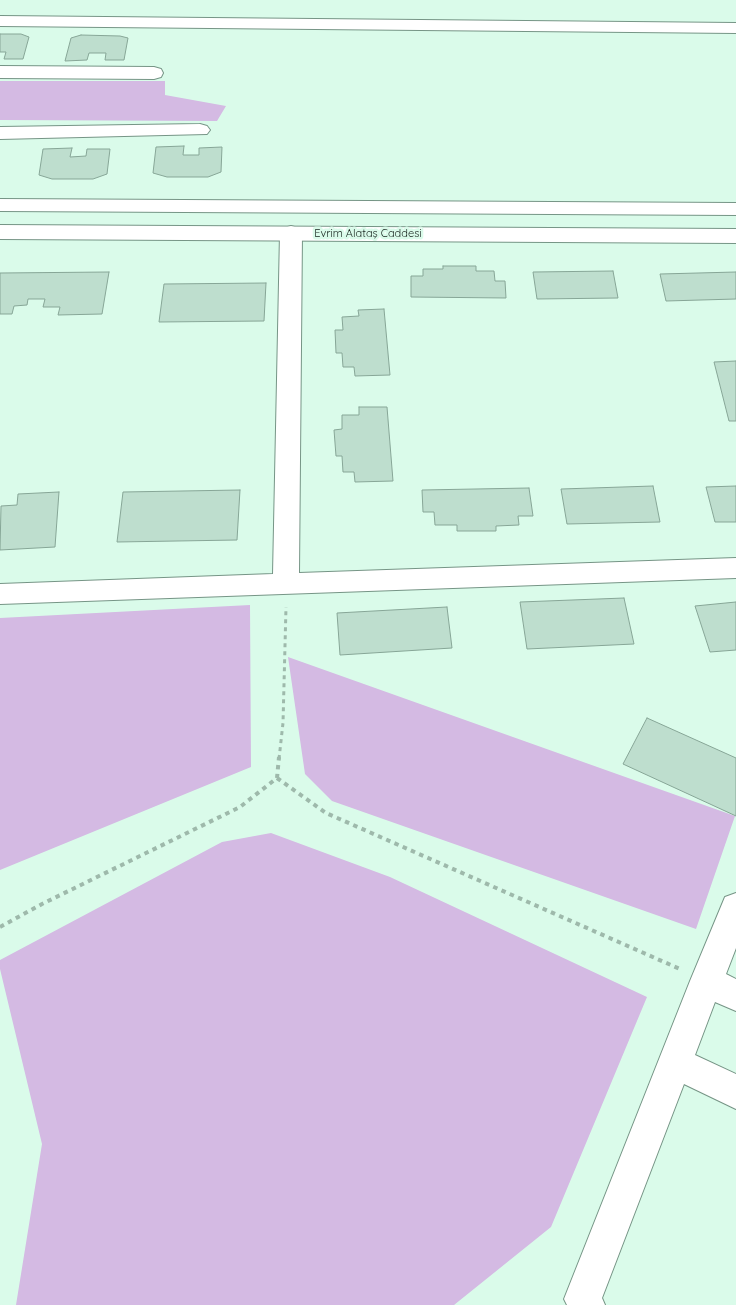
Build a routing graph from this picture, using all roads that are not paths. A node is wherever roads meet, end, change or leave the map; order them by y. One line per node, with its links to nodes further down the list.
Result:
1 (0, 21): 2 (street)
2 (736, 28)
3 (0, 72): 4 (street)
4 (154, 73)
5 (200, 130): 6 (street)
6 (0, 134)
7 (0, 205): 8 (street)
8 (736, 209)
9 (0, 232): 10 (street, Evrim Alataş Caddesi)
10 (291, 233): 11 (street, Evrim Alataş Caddesi); 13 (street)
11 (736, 236)
12 (736, 568): 13 (street)
13 (286, 582): 14 (street)
14 (0, 594)
15 (736, 907): 16 (street)
16 (721, 988): 17 (street)
17 (676, 1063): 18 (street); 19 (street)
18 (736, 1092)
19 (586, 1305)

